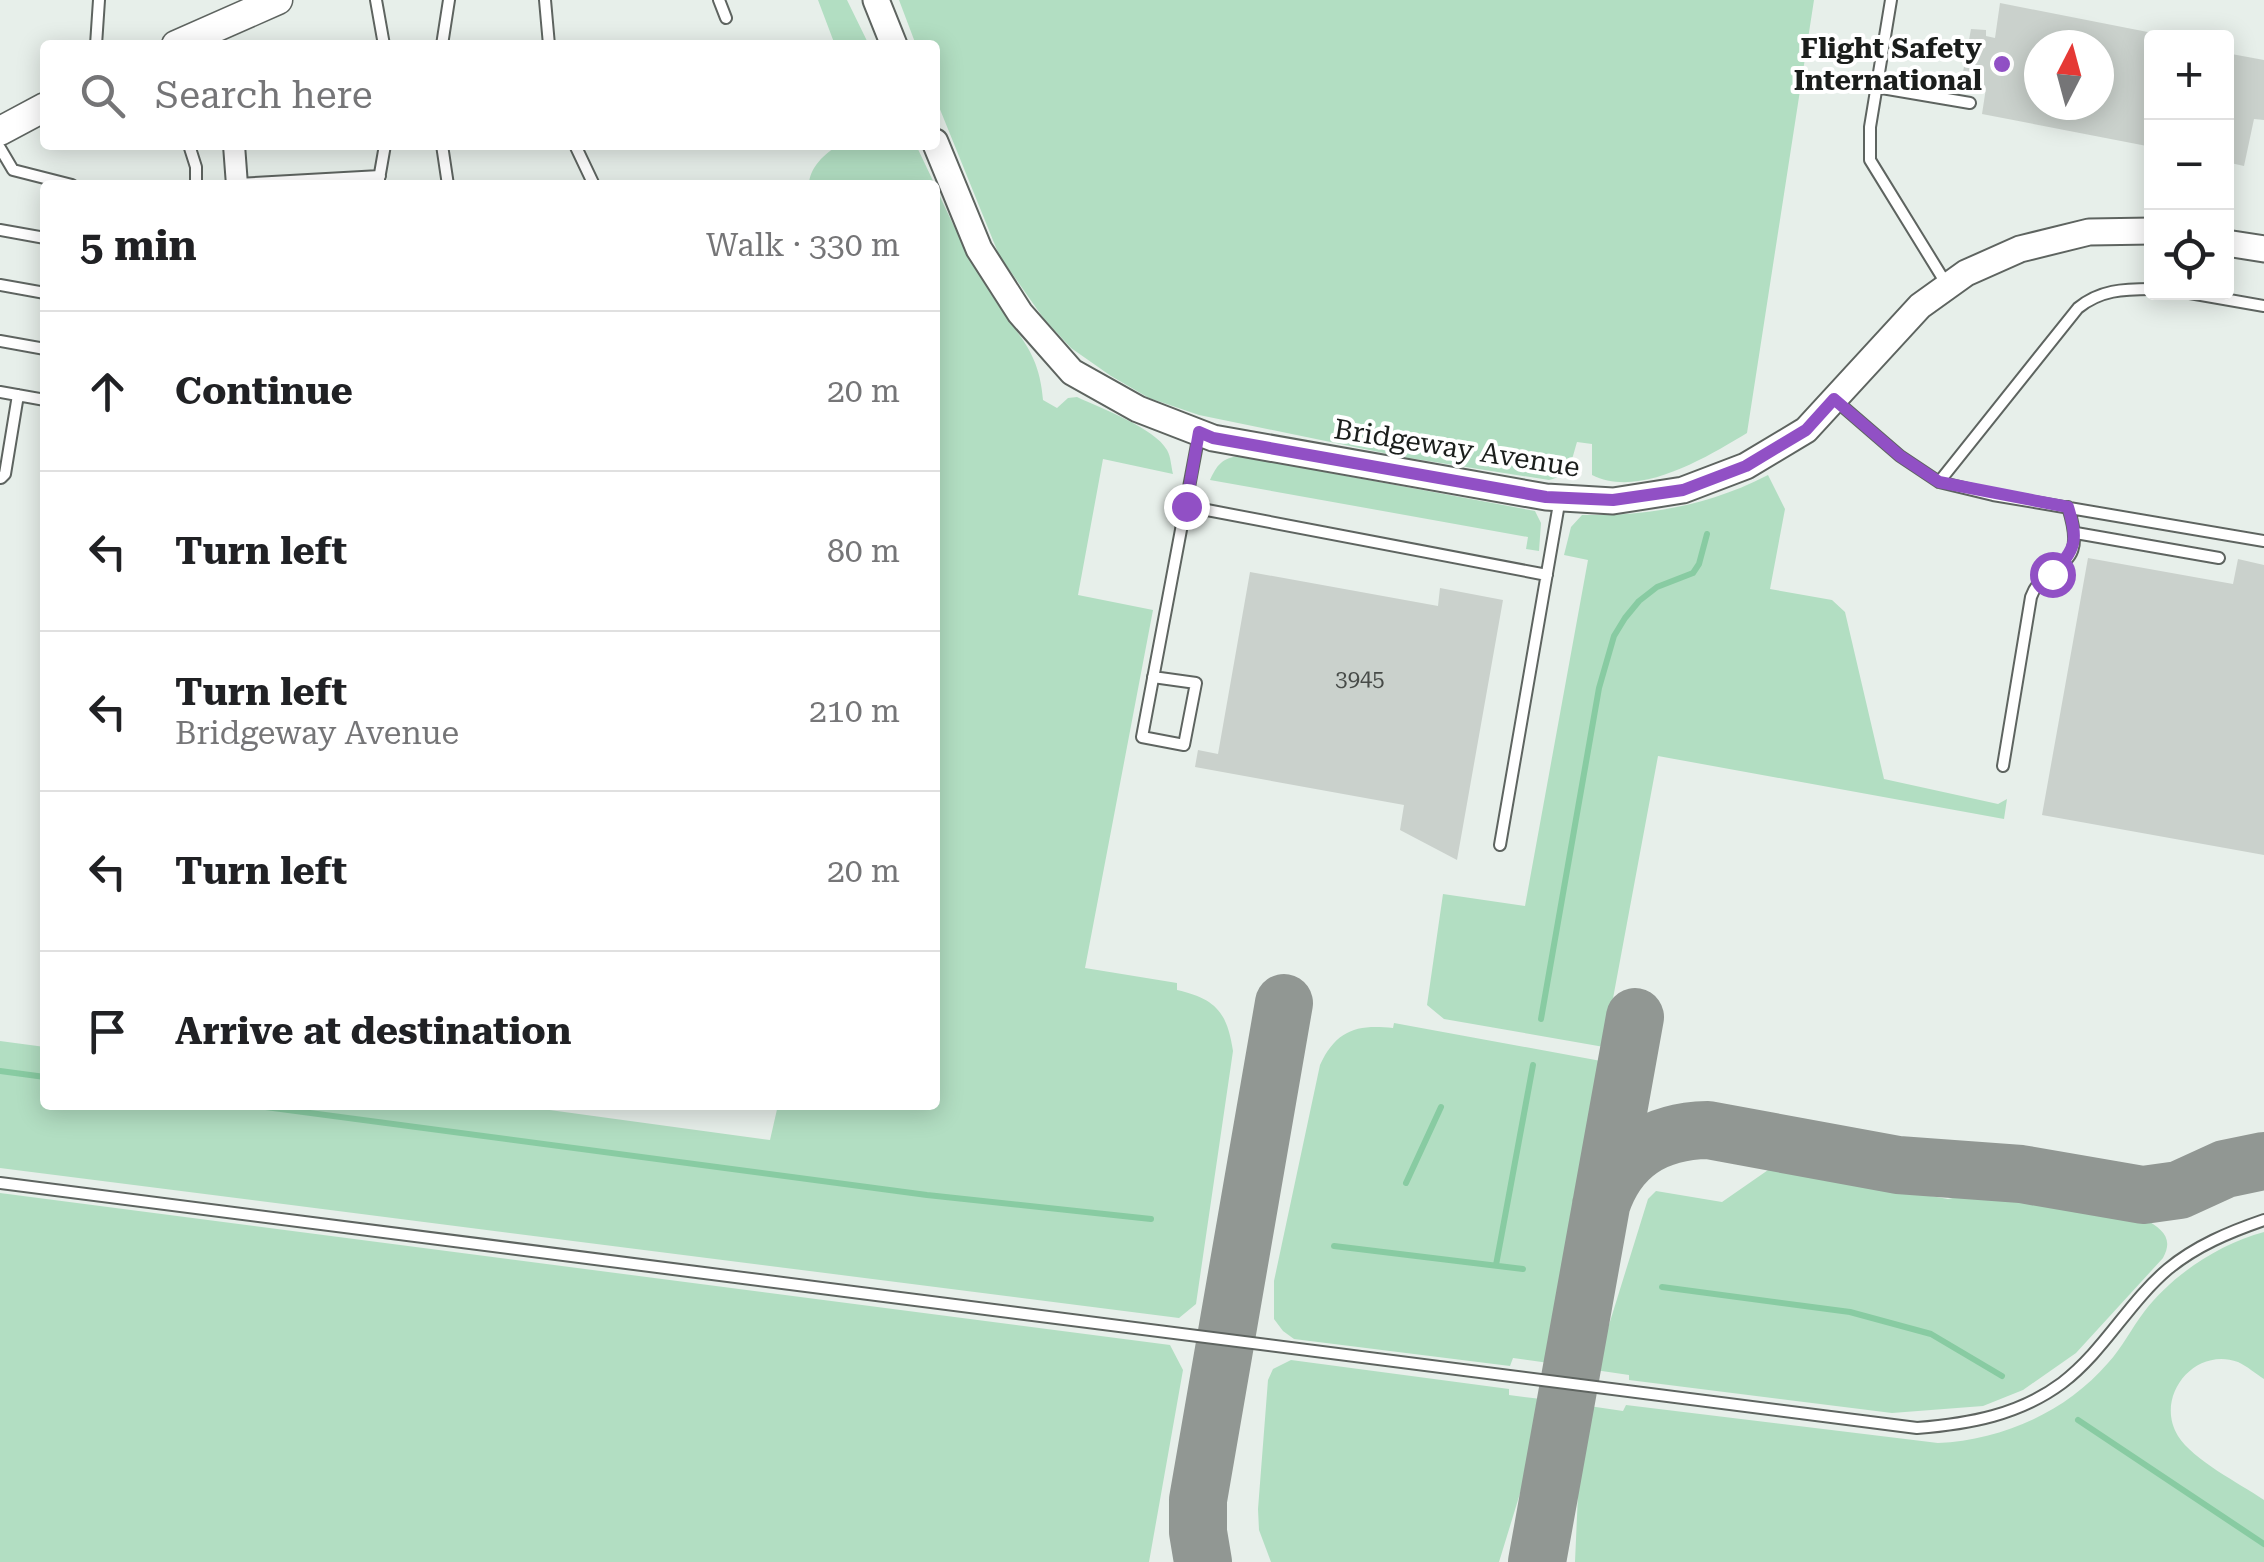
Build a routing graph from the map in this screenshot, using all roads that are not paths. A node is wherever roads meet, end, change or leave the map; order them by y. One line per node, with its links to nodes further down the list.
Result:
1 (99, 0): 11 (lane)
2 (278, 0): 10 (main road)
3 (376, 0): 13 (lane)
4 (449, 0): 14 (lane)
5 (545, 0): 15 (lane)
6 (719, 0): 9 (lane)
7 (876, 0): 16 (street)
8 (1890, 0): 17 (lane)
9 (726, 18)
10 (228, 26): 12 (main road)
11 (96, 40)
12 (190, 40)
13 (383, 40)
14 (443, 40)
15 (549, 40)
16 (892, 40)
17 (1876, 87): 18 (lane); 40 (lane)
18 (1970, 104)
19 (40, 110): 20 (main road)
20 (0, 131)
21 (0, 148): 28 (lane)
22 (191, 150): 29 (lane)
23 (234, 150): 30 (street)
24 (384, 150): 31 (lane)
25 (443, 150): 32 (lane)
26 (576, 150): 33 (lane)
27 (938, 150): 51 (street, Bridgeway Avenue)
28 (52, 180)
29 (196, 180)
30 (237, 180)
31 (379, 180)
32 (447, 180)
33 (592, 180)
34 (0, 230): 36 (lane)
35 (2144, 231): 40 (street, Bridgeway Avenue)
36 (40, 237)
37 (2234, 244): 38 (street)
38 (2264, 250)
39 (0, 284): 42 (lane)
40 (1947, 286): 50 (street, Bridgeway Avenue)
41 (2144, 289): 53 (lane)
42 (40, 291)
43 (2230, 300): 44 (lane)
44 (2264, 306)
45 (0, 341): 46 (lane)
46 (40, 348)
47 (0, 392): 48 (lane)
48 (18, 395): 49 (lane); 52 (lane)
49 (40, 399)
50 (1834, 399): 53 (lane); 54 (street, Bridgeway Avenue)
51 (1199, 432): 54 (street, Bridgeway Avenue); 55 (lane)
52 (1, 478)
53 (1939, 482): 56 (lane)
54 (1560, 498): 60 (lane)
55 (1186, 506): 60 (lane); 61 (lane)
56 (2068, 507): 57 (lane); 58 (lane)
57 (2076, 534): 59 (lane); 62 (lane)
58 (2263, 537)
59 (2219, 558)
60 (1547, 575): 63 (lane)
61 (1154, 676): 61 (lane)
62 (2003, 766)
63 (1500, 845)
64 (0, 1183): 65 (lane)
65 (2264, 1220)

